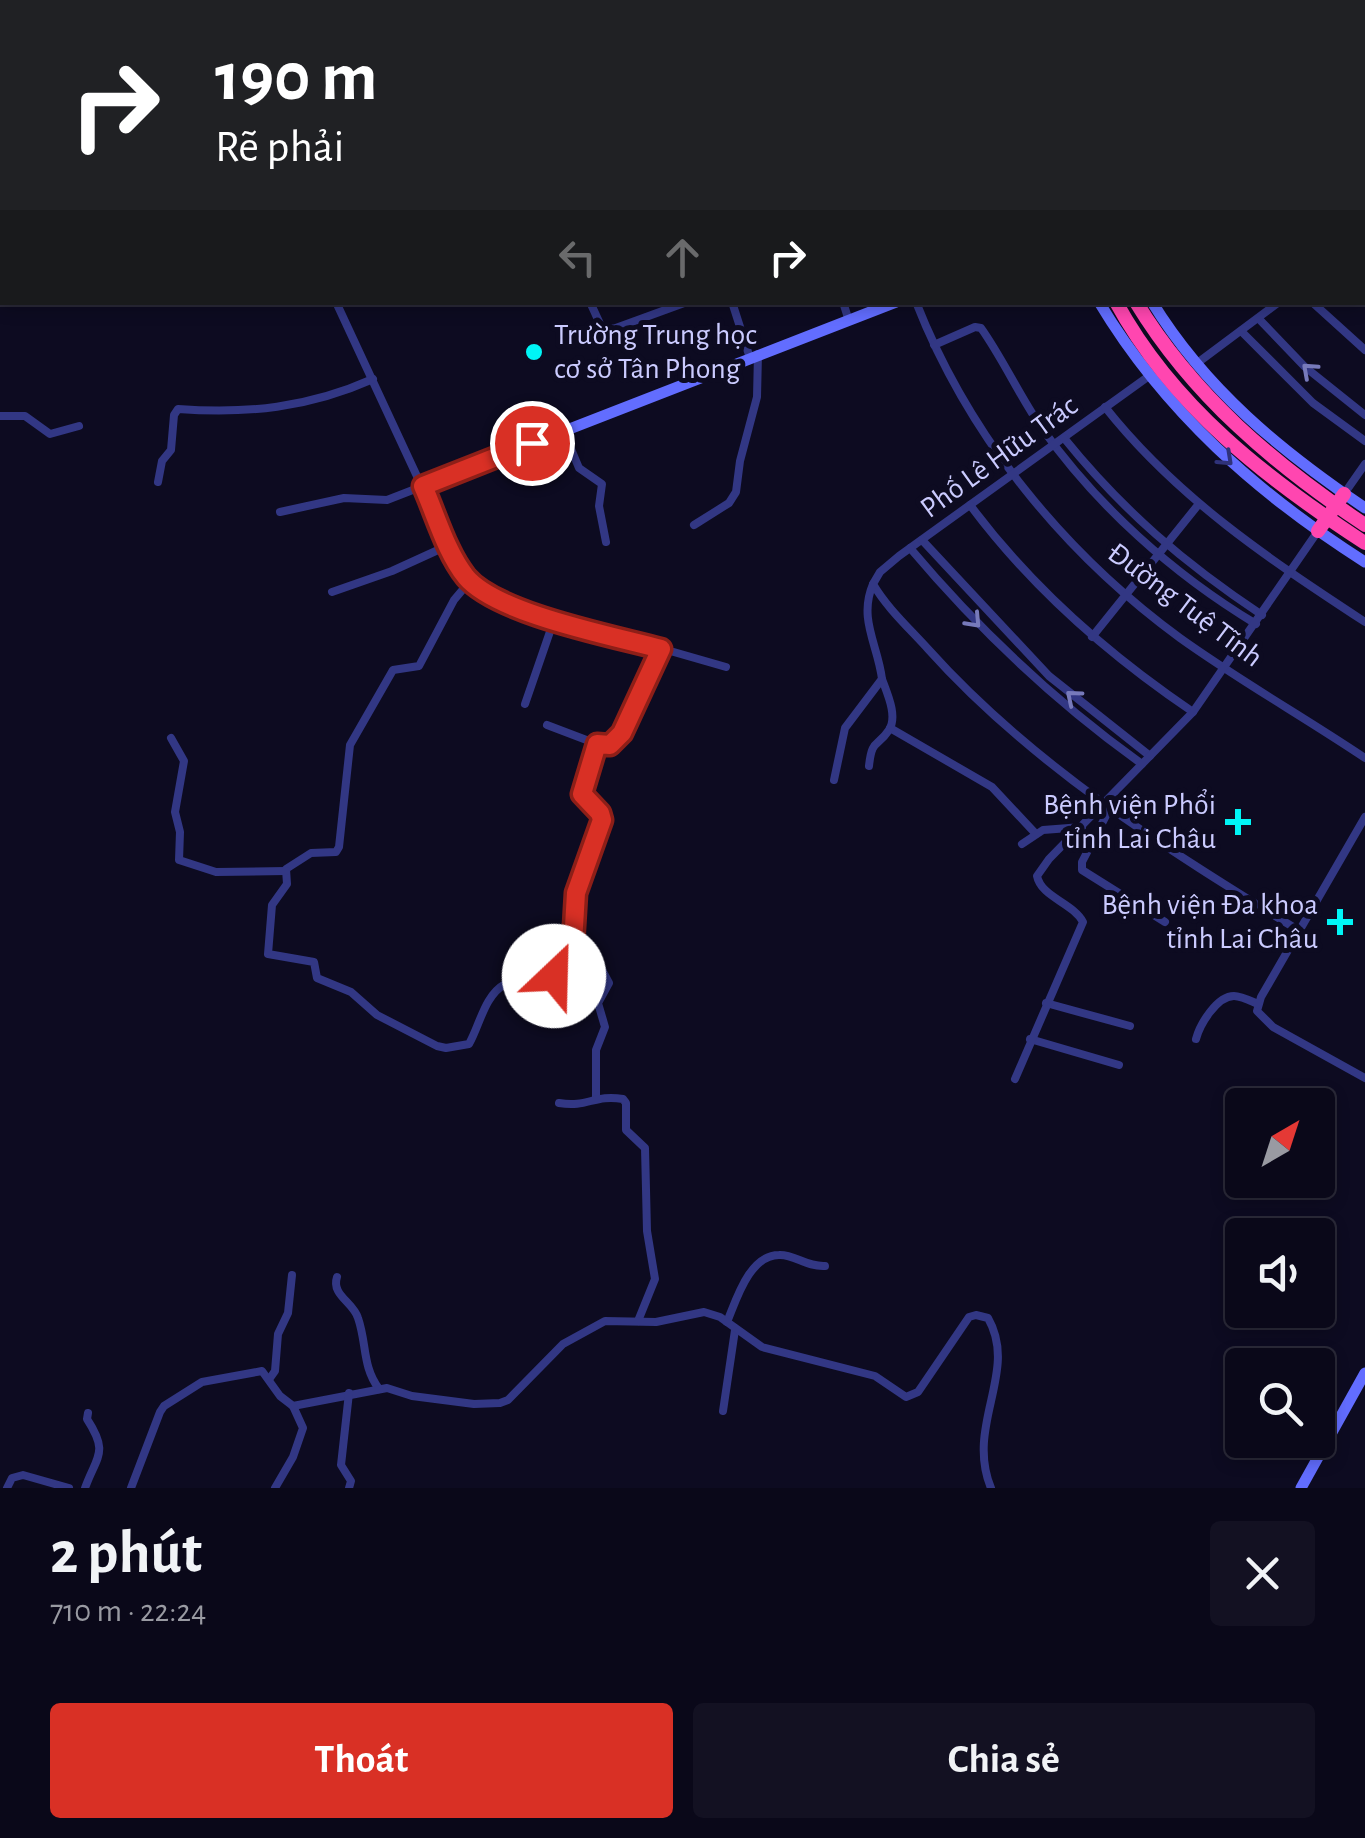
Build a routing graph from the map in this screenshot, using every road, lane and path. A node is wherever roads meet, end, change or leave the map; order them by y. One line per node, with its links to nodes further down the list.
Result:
1 (337, 305): 24 (street)
2 (591, 305): 15 (street)
3 (647, 305): 15 (street)
4 (673, 305): 15 (street)
5 (733, 305): 21 (street)
6 (843, 305): 17 (street)
7 (889, 305): 17 (street)
8 (917, 305): 19 (street, Đường Tuệ Tĩnh)
9 (1101, 305): 23 (street)
10 (1118, 305): 39 (highway)
11 (1139, 305): 22 (highway)
12 (1154, 305): 22 (street)
13 (1275, 305): 16 (street)
14 (1315, 305): 20 (street)
15 (650, 316)
16 (1258, 319): 18 (street); 26 (street, one-way to 16)
17 (849, 321): 21 (street)
18 (1242, 332): 22 (street); 31 (street)
19 (934, 345): 32 (street); 34 (street, Đường Tuệ Tĩnh)
20 (1365, 350)
21 (754, 356): 29 (street); 43 (street)
22 (1191, 367): 39 (highway)
23 (1149, 376): 25 (street, Phố Lê Hữu Trác); 44 (street, one-way to 44)
24 (372, 380): 35 (street); 36 (street)
25 (1105, 407): 30 (street, Phố Lê Hữu Trác); 38 (street)
26 (1365, 415)
27 (0, 416): 28 (street)
28 (79, 426)
29 (563, 430): 36 (street); 46 (street)
30 (1064, 438): 32 (street, Phố Lê Hữu Trác); 50 (street)
31 (1365, 442)
32 (1054, 444): 34 (street, Phố Lê Hữu Trác); 50 (street)
33 (1365, 464): 39 (street)
34 (1012, 473): 37 (street, Phố Lê Hữu Trác); 56 (street, Đường Tuệ Tĩnh)
35 (158, 482)
36 (423, 486): 41 (street); 48 (street)
37 (970, 504): 45 (street, Phố Lê Hữu Trác); 60 (street)
38 (1198, 506): 50 (street); 52 (street)
39 (1336, 506): 40 (street); 42 (highway); 44 (highway); 47 (highway)
40 (1365, 508)
41 (280, 512)
42 (1365, 524)
43 (694, 525)
44 (1318, 531): 51 (street); 52 (street)
45 (922, 540): 49 (street, Phố Lê Hữu Trác); 62 (street)
46 (606, 542)
47 (1365, 543)
48 (449, 546): 54 (street); 55 (street)
49 (910, 548): 53 (street, Phố Lê Hữu Trác); 63 (street, one-way to 63)
50 (1162, 550): 56 (street); 58 (street)
51 (1365, 562)
52 (1289, 573): 58 (street); 59 (street)
53 (875, 580): 66 (street); 78 (street)
54 (470, 582): 57 (street); 83 (street)
55 (332, 592)
56 (1126, 594): 60 (street); 65 (street, Đường Tuệ Tĩnh)
57 (554, 620): 61 (street); 67 (street)
58 (1259, 620): 65 (street)
59 (1365, 622)
60 (1092, 637): 68 (street)
61 (661, 649): 64 (street); 72 (street)
62 (1027, 655): 63 (street); 73 (street, one-way to 62)
63 (1018, 666): 75 (street)
64 (726, 667)
65 (1225, 668): 68 (street); 74 (street, Đường Tuệ Tĩnh)
66 (882, 680): 70 (street); 77 (street)
67 (525, 704)
68 (1193, 712): 73 (street)
69 (547, 725): 72 (street)
70 (890, 728): 76 (street); 81 (street)
71 (171, 738): 83 (street)
72 (597, 744): 86 (street)
73 (1150, 756): 75 (street)
74 (1365, 758)
75 (1142, 764): 78 (street)
76 (870, 766)
77 (834, 780)
78 (1106, 806): 80 (street); 84 (street); 85 (street)
79 (1365, 817): 85 (street)
80 (1082, 827): 81 (street); 87 (street)
81 (1034, 834): 82 (street)
82 (1022, 844)
83 (286, 871): 86 (street)
84 (1164, 922)
85 (1298, 930): 88 (street)
86 (572, 944): 95 (street)
87 (1046, 1003): 89 (street); 91 (street)
88 (1258, 1007): 90 (street); 93 (street)
89 (1130, 1026)
90 (1196, 1038)
91 (1030, 1039): 92 (street); 94 (street)
92 (1119, 1065)
93 (1365, 1078)
94 (1014, 1079)
95 (596, 1097): 96 (street); 100 (street)
96 (559, 1103)
97 (825, 1266): 101 (street)
98 (292, 1275): 103 (street)
99 (336, 1277): 105 (street)
100 (638, 1321): 101 (street); 105 (street)
101 (726, 1322): 102 (street)
102 (735, 1330): 108 (street); 116 (street)
103 (270, 1378): 107 (street); 113 (street)
104 (1363, 1382): 117 (street)
105 (379, 1389): 106 (street)
106 (350, 1394): 107 (street); 115 (street)
107 (293, 1406): 114 (street)
108 (723, 1412)
109 (88, 1413): 112 (street)
110 (7, 1488): 111 (street)
111 (69, 1488)
112 (86, 1488)
113 (131, 1488)
114 (275, 1488)
115 (349, 1488)
116 (991, 1488)
117 (1301, 1488)

